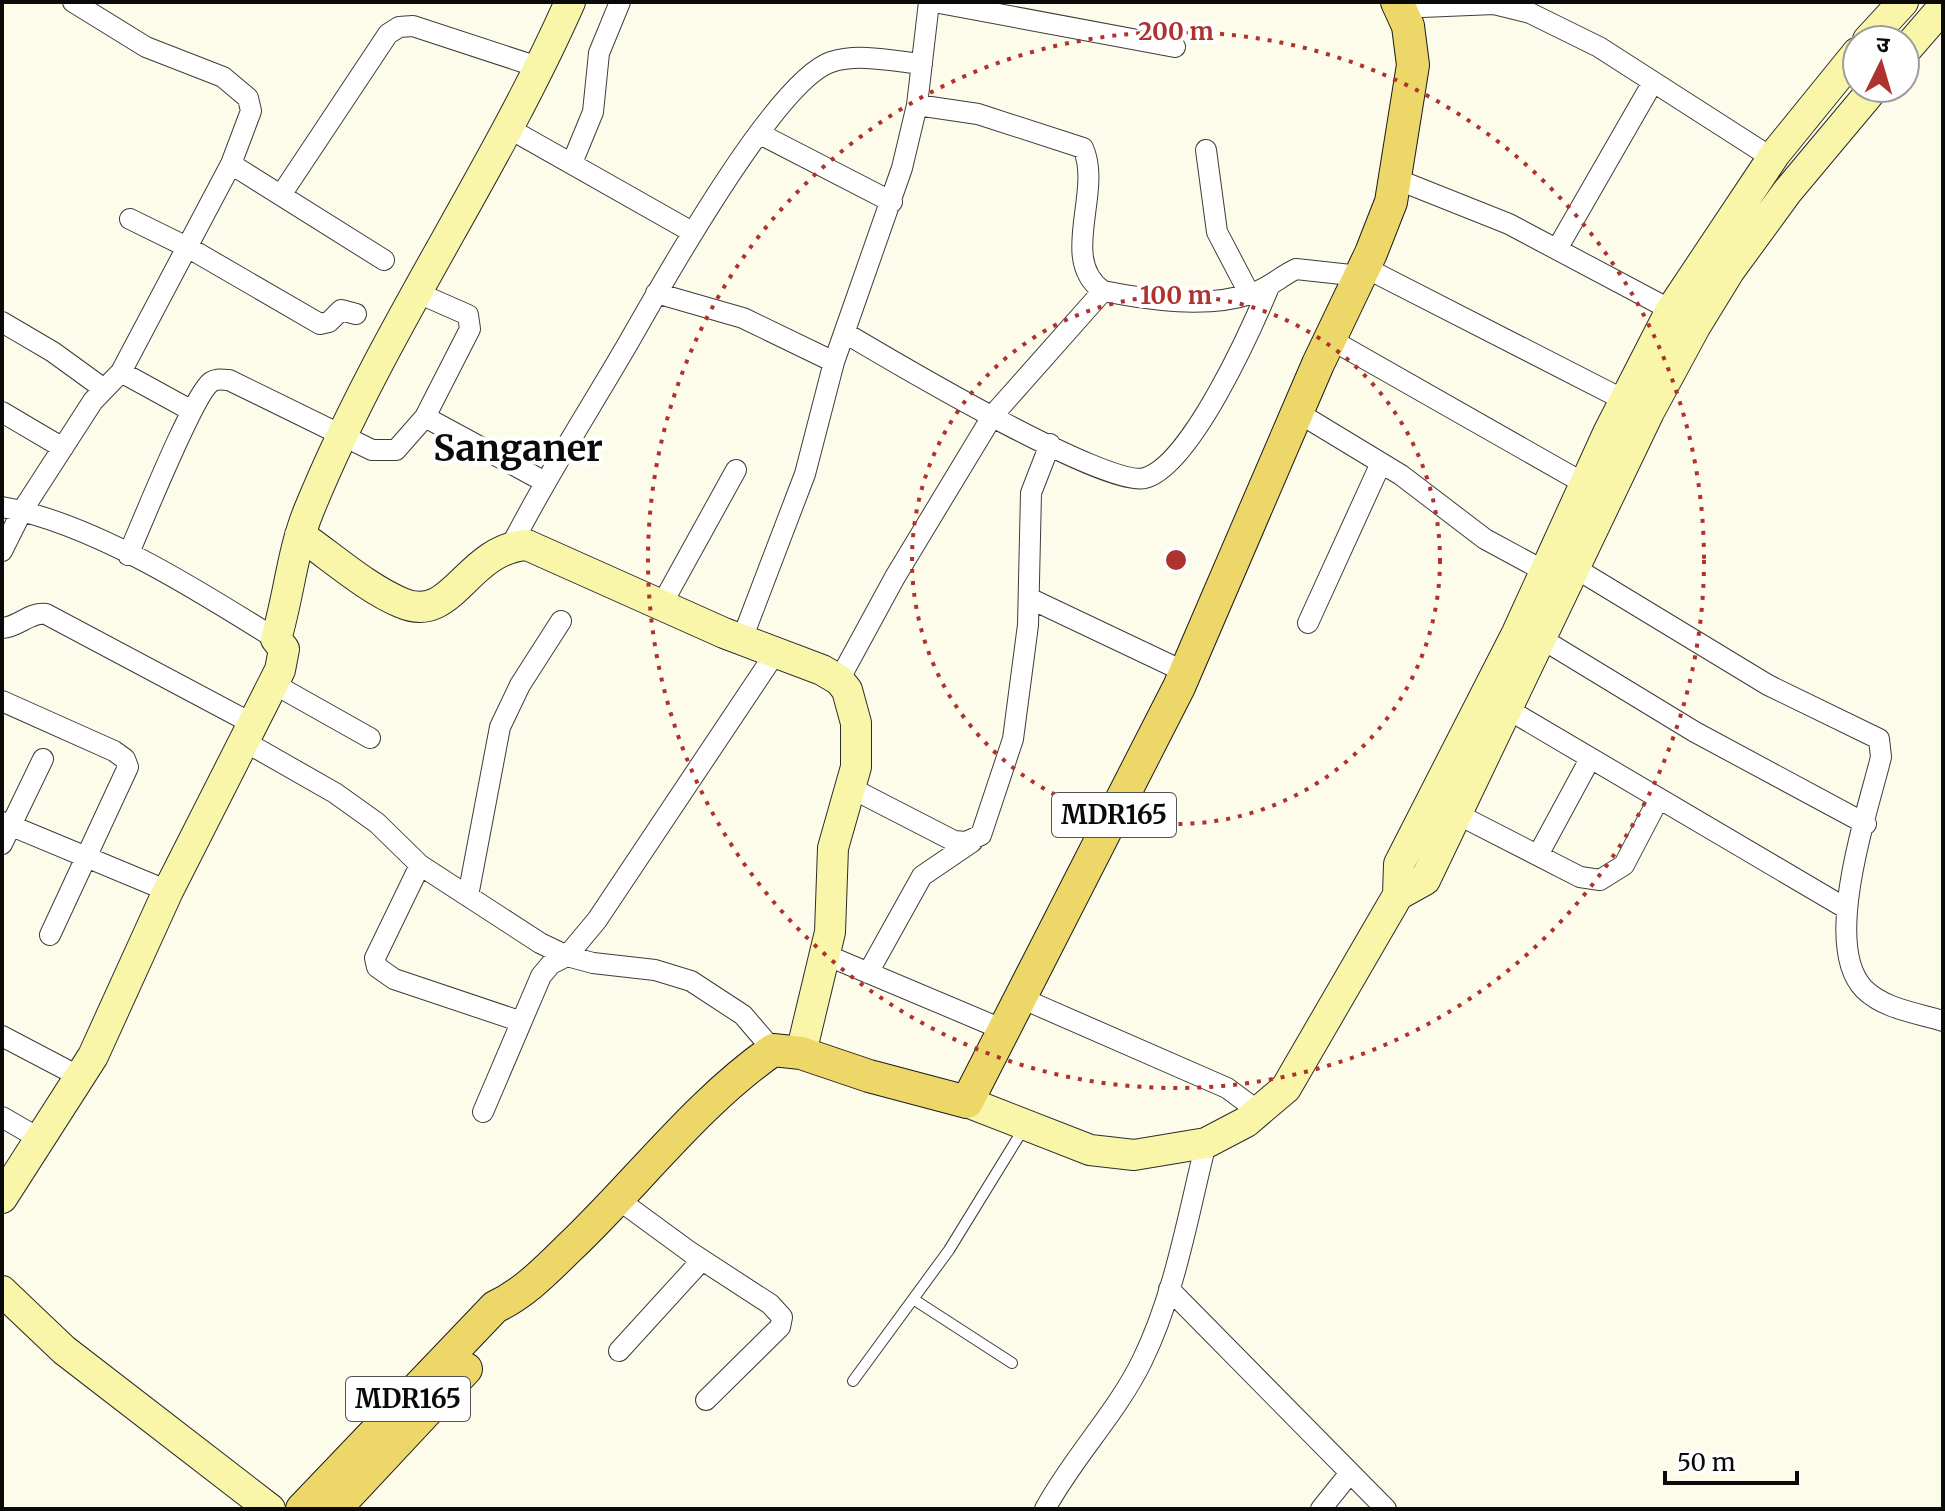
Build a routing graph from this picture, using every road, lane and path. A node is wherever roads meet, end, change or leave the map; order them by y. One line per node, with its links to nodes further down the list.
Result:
1 (73, 2): 23 (street)
2 (570, 2): 13 (street)
3 (620, 2): 22 (street)
4 (932, 2): 8 (street); 12 (street)
5 (1903, 2): 9 (street)
6 (1414, 5): 15 (street); 24 (main road, MDR165)
7 (1943, 8): 10 (street)
8 (1028, 10): 11 (street)
9 (1883, 24)
10 (1921, 33)
11 (1175, 47)
12 (922, 64): 17 (street); 19 (street)
13 (541, 68): 18 (street); 25 (street)
14 (1841, 73): 21 (street)
15 (1653, 82): 21 (street); 30 (street)
16 (1861, 104): 63 (street)
17 (917, 105): 26 (street); 33 (street)
18 (510, 129): 22 (street); 35 (street)
19 (760, 134): 26 (street); 28 (street)
20 (1206, 150): 34 (street)
21 (1772, 158): 37 (street)
22 (572, 163): 28 (street)
23 (231, 164): 25 (street); 29 (street)
24 (1396, 179): 30 (street); 32 (main road, MDR165)
25 (281, 195): 31 (street)
26 (892, 202): 40 (street)
27 (130, 219): 29 (street)
28 (692, 232): 36 (street)
29 (189, 248): 38 (street); 43 (street)
30 (1557, 249): 37 (street)
31 (384, 260)
32 (1362, 272): 34 (street); 41 (main road, MDR165); 45 (street)
33 (1103, 291): 34 (street); 49 (street)
34 (1260, 291): 52 (street)
35 (418, 293): 50 (street); 51 (street)
36 (656, 293): 42 (street); 56 (street)
37 (1671, 310): 45 (street)
38 (356, 314)
39 (2, 322): 44 (street)
40 (845, 333): 42 (street); 49 (street)
41 (1330, 339): 48 (main road, MDR165); 57 (street)
42 (834, 362): 70 (street)
43 (121, 372): 44 (street); 46 (street)
44 (104, 389): 53 (street)
45 (1624, 400): 57 (street)
46 (192, 411): 51 (street); 62 (street)
47 (2, 412): 53 (street)
48 (1297, 412): 54 (street); 73 (main road, MDR165)
49 (993, 415): 52 (street); 74 (street)
50 (425, 417): 51 (street); 56 (street)
51 (343, 434): 59 (street)
52 (1050, 444): 64 (street)
53 (63, 448): 58 (street)
54 (1381, 463): 63 (street); 67 (street)
55 (736, 470): 65 (street)
56 (545, 482): 60 (street)
57 (1585, 484): 63 (street)
58 (12, 509): 61 (street); 62 (street)
59 (300, 535): 60 (street); 69 (street)
60 (511, 546): 65 (street)
61 (2, 551)
62 (128, 555): 69 (street)
63 (1560, 570): 71 (street); 85 (street); 92 (street)
64 (1029, 598): 73 (street); 87 (street)
65 (662, 604): 70 (street)
66 (561, 621): 93 (street)
67 (1308, 623)
68 (2, 628): 78 (street)
69 (276, 639): 75 (street)
70 (742, 639): 72 (street)
71 (1542, 639): 77 (street); 85 (street)
72 (776, 652): 74 (street); 97 (street)
73 (1185, 672): 99 (main road, MDR165)
74 (839, 680): 82 (street)
75 (274, 684): 78 (street); 79 (street)
76 (2, 701): 89 (street)
77 (1509, 710): 81 (street); 84 (street)
78 (247, 732): 90 (street); 91 (street)
79 (370, 738)
80 (43, 759): 86 (street)
81 (1590, 759): 83 (street); 88 (street)
82 (851, 788): 87 (street); 96 (street)
83 (1658, 800): 88 (street); 94 (street)
84 (1457, 814): 88 (street); 92 (street)
85 (1866, 824): 94 (street)
86 (5, 831): 89 (street)
87 (976, 840): 98 (street)
88 (1538, 855)
89 (86, 857): 91 (street); 95 (street)
90 (420, 865): 93 (street); 100 (street)
91 (168, 891): 105 (street)
92 (1398, 895): 107 (street)
93 (468, 896): 97 (street)
94 (1847, 909): 101 (street)
95 (50, 935)
96 (826, 955): 98 (street); 104 (street)
97 (567, 956): 100 (street); 104 (street)
98 (868, 973): 102 (street)
99 (1021, 998): 102 (main road, MDR165); 107 (street)
100 (519, 1021): 108 (street)
101 (1943, 1021)
102 (1004, 1030): 106 (main road, MDR165)
103 (2, 1036): 105 (street)
104 (787, 1052): 106 (main road); 114 (main road, MDR165)
105 (80, 1077): 111 (street)
106 (967, 1102): 110 (street)
107 (1258, 1111): 112 (street)
108 (483, 1112)
109 (2, 1117): 111 (street)
110 (1026, 1125): 112 (street); 119 (lane)
111 (40, 1139): 113 (street)
112 (1206, 1143): 116 (street)
113 (2, 1198)
114 (619, 1200): 115 (street); 118 (main road, MDR165)
115 (702, 1260): 120 (street); 123 (street)
116 (1169, 1289): 124 (street); 128 (street)
117 (2, 1291): 125 (street)
118 (519, 1296): 126 (main road, MDR165); 127 (main road, MDR165)
119 (913, 1299): 121 (lane); 122 (lane)
120 (619, 1351)
121 (1012, 1363)
122 (853, 1381)
123 (706, 1400)
124 (1350, 1473): 129 (street); 130 (street)
125 (270, 1509)
126 (302, 1509)
127 (335, 1509)
128 (1045, 1509)
129 (1321, 1509)
130 (1386, 1509)

